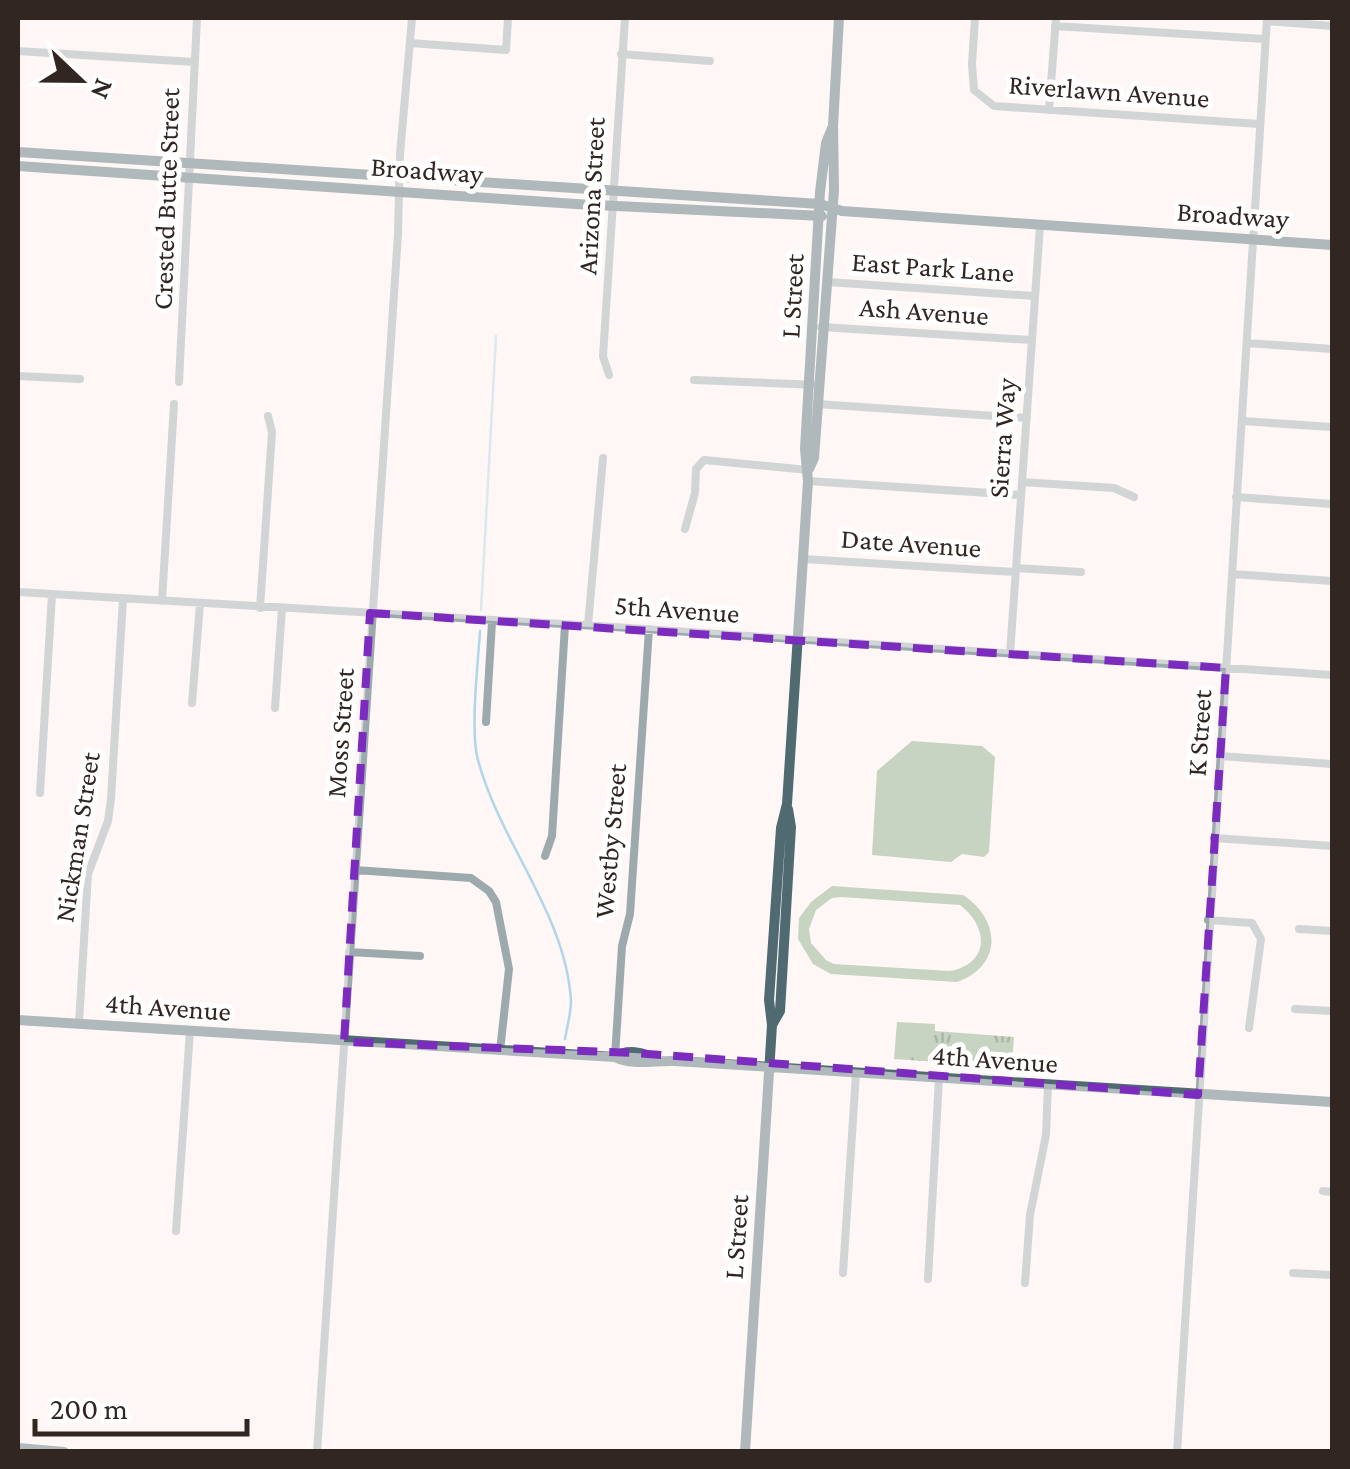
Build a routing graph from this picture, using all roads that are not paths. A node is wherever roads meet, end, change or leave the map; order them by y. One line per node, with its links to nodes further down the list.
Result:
1 (197, 18): 15 (street, Crested Butte Street)
2 (412, 18): 11 (street, Moss Street)
3 (508, 18): 11 (street)
4 (625, 18): 13 (street, Arizona Street)
5 (839, 18): 18 (main road, L Street)
6 (975, 18): 16 (street, Riverlawn Avenue)
7 (1267, 19): 9 (street); 10 (street, K Street)
8 (1056, 22): 10 (street); 16 (street)
9 (1332, 26)
10 (1265, 38): 17 (street, K Street)
11 (410, 43): 22 (street, Moss Street)
12 (18, 52): 15 (street)
13 (621, 54): 14 (street); 24 (street, Arizona Street)
14 (710, 61)
15 (194, 62): 21 (street, Crested Butte Street)
16 (1049, 110): 17 (street, Riverlawn Avenue)
17 (1260, 124): 30 (street, K Street)
18 (833, 126): 25 (main road, L Street); 27 (main road, L Street)
19 (18, 152): 21 (main road, Broadway)
20 (18, 166): 21 (main road, Broadway)
21 (188, 170): 22 (main road, Broadway); 23 (main road, Broadway); 42 (street, Crested Butte Street)
22 (399, 177): 23 (street, Moss Street); 24 (main road, Broadway)
23 (398, 190): 26 (main road, Broadway); 70 (street, Moss Street)
24 (614, 191): 25 (main road, Broadway); 26 (street, Arizona Street)
25 (820, 204): 27 (main road, Broadway); 28 (main road, L Street)
26 (614, 205): 28 (main road, Broadway); 38 (street, Arizona Street)
27 (832, 210): 28 (main road); 29 (main road, Broadway); 32 (main road, L Street)
28 (819, 218): 34 (main road, L Street)
29 (1040, 226): 30 (main road, Broadway); 33 (street, Sierra Way)
30 (1253, 239): 31 (main road, Broadway); 36 (street, K Street)
31 (1332, 245)
32 (828, 282): 33 (street, East Park Lane); 34 (main road, L Street)
33 (1034, 296): 35 (street, Sierra Way)
34 (818, 327): 35 (street, Ash Avenue); 43 (main road, L Street)
35 (1031, 340): 47 (street, Sierra Way)
36 (1247, 343): 37 (street); 48 (street, K Street)
37 (1332, 349)
38 (610, 375)
39 (18, 376): 40 (street)
40 (80, 379)
41 (694, 380): 43 (street)
42 (180, 382)
43 (814, 386): 45 (main road, L Street)
44 (174, 404): 66 (street)
45 (812, 404): 47 (street); 51 (main road, L Street)
46 (268, 416): 68 (street)
47 (1026, 418): 52 (street, Sierra Way)
48 (1242, 421): 49 (street); 55 (street, K Street)
49 (1332, 427)
50 (603, 458): 73 (street)
51 (808, 476): 53 (street); 57 (street); 58 (main road, L Street)
52 (1022, 482): 53 (street, Sierra Way); 54 (street)
53 (1020, 495): 59 (street, Sierra Way)
54 (1134, 497)
55 (1236, 497): 56 (street); 61 (street, K Street)
56 (1332, 504)
57 (684, 529)
58 (803, 559): 59 (street, Date Avenue); 75 (main road, L Street)
59 (1015, 570): 60 (street, Date Avenue); 76 (street, Sierra Way)
60 (1080, 572)
61 (1232, 574): 62 (street); 77 (street, K Street)
62 (1332, 582)
63 (18, 592): 64 (street, 5th Avenue)
64 (52, 594): 65 (street, 5th Avenue); 84 (street)
65 (122, 599): 66 (street, 5th Avenue); 97 (street, Nickman Street)
66 (162, 601): 67 (street, 5th Avenue)
67 (200, 604): 68 (street, 5th Avenue); 79 (street)
68 (260, 608): 69 (street, 5th Avenue)
69 (282, 608): 70 (street, 5th Avenue); 80 (street)
70 (370, 613): 71 (street, 5th Avenue); 88 (street, Moss Street)
71 (492, 622): 72 (street, 5th Avenue); 81 (street)
72 (565, 625): 73 (street, 5th Avenue); 87 (street)
73 (588, 626): 74 (street, 5th Avenue)
74 (649, 629): 75 (street, 5th Avenue); 102 (street, Westby Street)
75 (798, 641): 76 (street, 5th Avenue); 103 (main road, L Street)
76 (1010, 654): 77 (street, 5th Avenue)
77 (1226, 668): 78 (street, 5th Avenue); 82 (street, K Street)
78 (1332, 675)
79 (192, 703)
80 (274, 708)
81 (486, 722)
82 (1220, 756): 83 (street); 85 (street, K Street)
83 (1332, 764)
84 (40, 792)
85 (1214, 838): 86 (street); 89 (street, K Street)
86 (1332, 846)
87 (545, 856)
88 (354, 870): 92 (street, Moss Street); 101 (street)
89 (1208, 920): 98 (street); 107 (street, K Street)
90 (1299, 929): 91 (street)
91 (1332, 931)
92 (349, 952): 93 (street); 100 (street, Moss Street)
93 (420, 956)
94 (1295, 1009): 95 (street)
95 (1332, 1011)
96 (18, 1020): 97 (main road, 4th Avenue)
97 (78, 1023): 99 (main road, 4th Avenue)
98 (1249, 1028)
99 (190, 1030): 100 (main road, 4th Avenue); 109 (street)
100 (344, 1042): 101 (main road, 4th Avenue); 117 (street, Moss Street)
101 (500, 1050): 102 (main road, 4th Avenue)
102 (615, 1058): 103 (main road, 4th Avenue)
103 (769, 1068): 104 (main road, 4th Avenue); 118 (main road, L Street)
104 (856, 1073): 105 (main road, 4th Avenue); 110 (street)
105 (939, 1078): 106 (main road, 4th Avenue); 113 (street)
106 (1048, 1085): 107 (main road, 4th Avenue); 114 (street)
107 (1198, 1094): 108 (main road, 4th Avenue); 119 (street, K Street)
108 (1332, 1102)
109 (176, 1231)
110 (843, 1272)
111 (1293, 1273): 112 (street)
112 (1332, 1275)
113 (928, 1279)
114 (1025, 1284)
115 (18, 1448): 116 (main road)
116 (64, 1452)
117 (317, 1452)
118 (745, 1452)
119 (1177, 1452)

